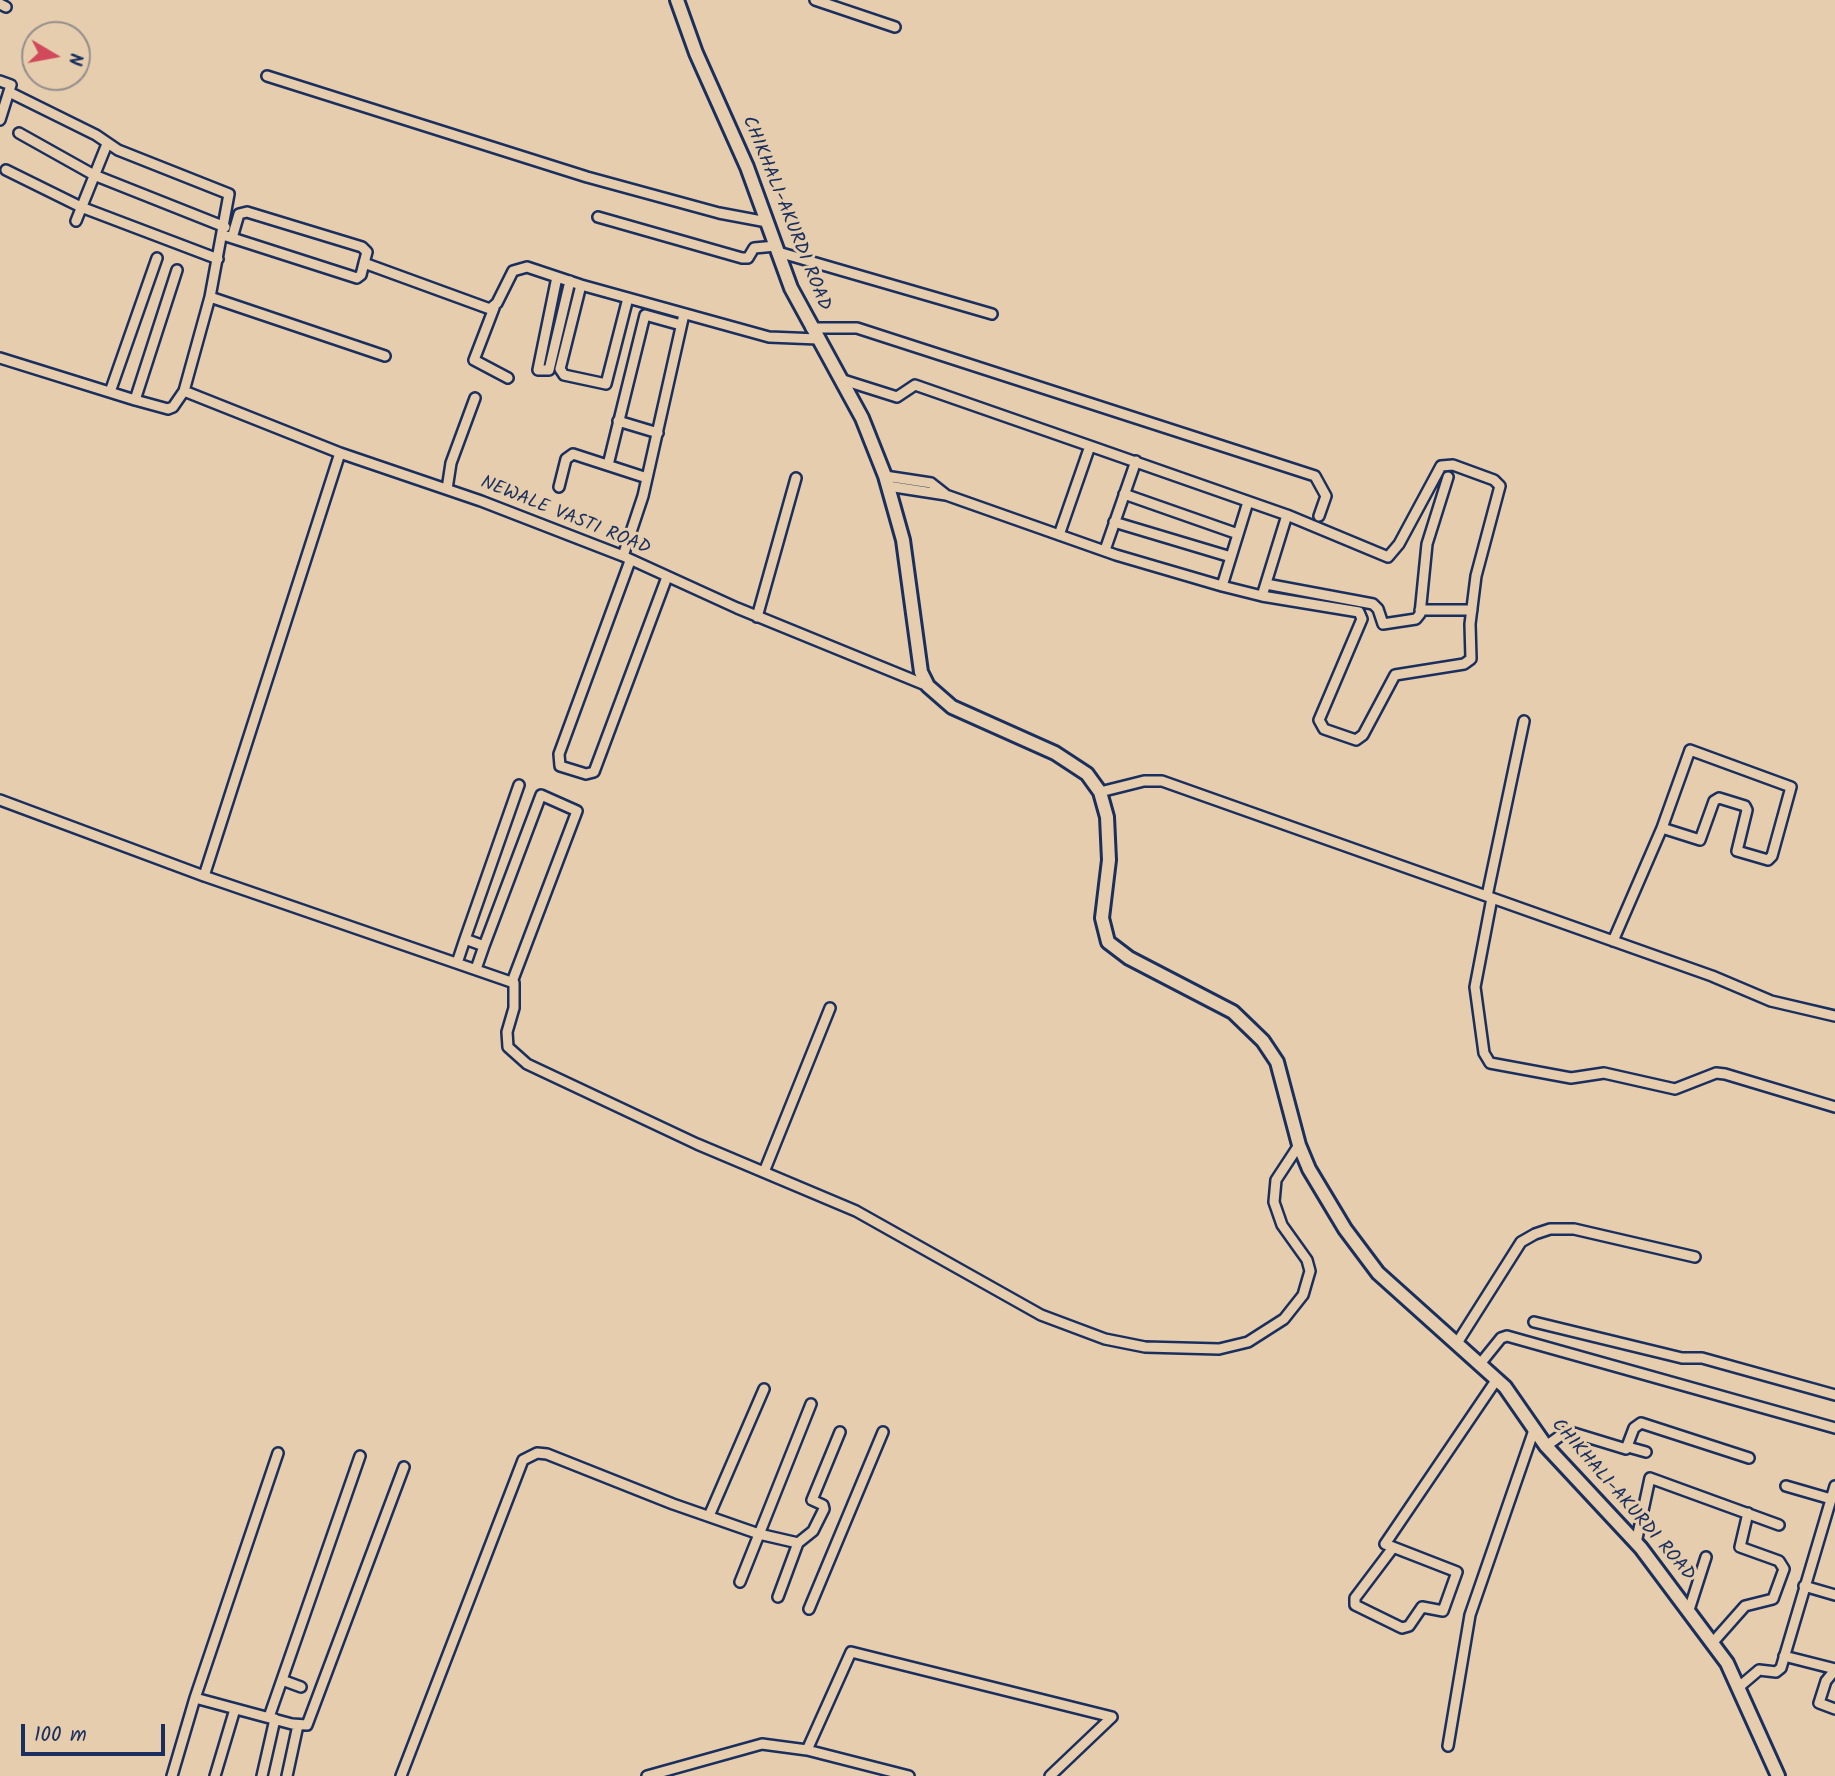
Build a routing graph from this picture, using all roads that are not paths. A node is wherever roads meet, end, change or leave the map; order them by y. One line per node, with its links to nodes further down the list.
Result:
1 (677, 0): 15 (main road, CHIKHALI-AKURDI ROAD)
2 (815, 0): 3 (street)
3 (895, 27)
4 (267, 76): 15 (street)
5 (0, 81): 6 (street)
6 (9, 92): 7 (street); 9 (street)
7 (0, 120)
8 (19, 133): 11 (street)
9 (107, 144): 11 (street); 16 (street)
10 (6, 170): 12 (street)
11 (94, 175): 12 (street); 16 (street)
12 (81, 208): 14 (street); 19 (street)
13 (598, 217): 17 (street)
14 (76, 221)
15 (767, 222): 17 (main road, CHIKHALI-AKURDI ROAD)
16 (227, 233): 19 (street); 20 (street); 20 (street)
17 (777, 249): 29 (street); 31 (main road, CHIKHALI-AKURDI ROAD)
18 (157, 258): 38 (street)
19 (218, 259): 25 (street)
20 (364, 264): 27 (street)
21 (177, 270): 40 (street)
22 (556, 277): 23 (street); 23 (street); 27 (street)
23 (570, 281): 24 (street)
24 (581, 285): 26 (street); 26 (street)
25 (210, 297): 33 (street); 37 (street)
26 (628, 298): 28 (street)
27 (494, 308): 35 (street)
28 (684, 314): 30 (street); 32 (street)
29 (992, 314)
30 (681, 325): 41 (street); 42 (street)
31 (811, 328): 32 (main road, CHIKHALI-AKURDI ROAD); 56 (street)
32 (818, 340): 36 (main road, CHIKHALI-AKURDI ROAD)
33 (385, 356)
34 (0, 358): 38 (street)
35 (508, 378)
36 (840, 379): 43 (street); 50 (main road, CHIKHALI-AKURDI ROAD)
37 (184, 391): 40 (street); 44 (street, NEWALE VASTI ROAD)
38 (110, 392): 40 (street)
39 (475, 398): 52 (street)
40 (135, 400)
41 (618, 421): 42 (street); 46 (street)
42 (658, 433): 48 (street)
43 (1090, 446): 45 (street); 59 (street)
44 (340, 453): 52 (street, NEWALE VASTI ROAD); 76 (street)
45 (1136, 461): 53 (street); 54 (street)
46 (608, 465): 48 (street); 51 (street)
47 (1448, 477): 67 (street)
48 (647, 478): 62 (street)
49 (796, 478): 69 (street)
50 (887, 481): 59 (street); 70 (main road, CHIKHALI-AKURDI ROAD)
51 (559, 487)
52 (447, 489): 62 (street, NEWALE VASTI ROAD)
53 (1124, 495): 57 (street); 58 (street)
54 (1248, 502): 55 (street); 58 (street)
55 (1287, 515): 64 (street); 68 (street)
56 (1319, 516)
57 (1114, 522): 60 (street); 61 (street)
58 (1238, 534): 61 (street)
59 (1059, 535): 60 (street)
60 (1105, 550): 65 (street)
61 (1231, 557): 65 (street)
62 (627, 559): 63 (street, NEWALE VASTI ROAD); 63 (street)
63 (667, 577): 69 (street, NEWALE VASTI ROAD)
64 (1266, 584): 66 (street); 67 (street)
65 (1222, 586): 66 (street)
66 (1262, 596): 68 (street)
67 (1420, 610): 68 (street)
68 (1472, 610)
69 (757, 617): 70 (street, NEWALE VASTI ROAD)
70 (928, 686): 73 (main road)
71 (1524, 721): 77 (street)
72 (519, 785): 78 (street)
73 (1100, 792): 77 (street); 88 (main road)
74 (0, 800): 76 (street)
75 (1662, 828): 75 (street); 79 (street)
76 (204, 876): 81 (street)
77 (1490, 897): 79 (street); 87 (street)
78 (465, 939): 80 (street); 81 (street)
79 (1613, 941): 85 (street)
80 (484, 946): 82 (street); 83 (street)
81 (457, 962): 82 (street)
82 (476, 969): 83 (street)
83 (512, 982): 89 (street)
84 (830, 1008): 89 (street)
85 (1835, 1016)
86 (1835, 1094): 87 (street)
87 (1833, 1106)
88 (1299, 1145): 89 (street); 92 (main road, CHIKHALI-AKURDI ROAD)
89 (764, 1172)
90 (1695, 1257): 92 (street)
91 (1534, 1322): 96 (street)
92 (1457, 1343): 93 (main road, CHIKHALI-AKURDI ROAD)
93 (1480, 1364): 94 (main road, CHIKHALI-AKURDI ROAD); 98 (street)
94 (1497, 1379): 99 (main road, CHIKHALI-AKURDI ROAD); 117 (street)
95 (764, 1389): 112 (street)
96 (1835, 1395)
97 (811, 1405): 114 (street)
98 (1835, 1428)
99 (1534, 1430): 102 (main road, CHIKHALI-AKURDI ROAD); 136 (street)
100 (840, 1432): 115 (street)
101 (883, 1432): 123 (street)
102 (1546, 1446): 103 (street); 116 (main road, CHIKHALI-AKURDI ROAD)
103 (1628, 1447): 104 (street); 107 (street)
104 (1646, 1452)
105 (278, 1453): 131 (street)
106 (360, 1456): 128 (street)
107 (1749, 1458)
108 (404, 1466): 135 (street)
109 (1786, 1486): 110 (street)
110 (1833, 1495): 120 (street)
111 (1748, 1513): 113 (street); 116 (street); 125 (street)
112 (709, 1516): 114 (street); 142 (street)
113 (1779, 1525)
114 (760, 1534): 115 (street); 119 (street)
115 (798, 1543): 122 (street)
116 (1636, 1543): 124 (main road, CHIKHALI-AKURDI ROAD)
117 (1392, 1549): 117 (street)
118 (1706, 1557): 124 (street)
119 (740, 1582)
120 (1804, 1586): 121 (street); 126 (street)
121 (1835, 1595)
122 (778, 1597)
123 (809, 1609)
124 (1689, 1609): 125 (main road, CHIKHALI-AKURDI ROAD)
125 (1714, 1641): 130 (main road, CHIKHALI-AKURDI ROAD)
126 (1784, 1656): 127 (street); 130 (street)
127 (1835, 1669): 133 (street)
128 (282, 1680): 129 (street); 134 (street)
129 (301, 1686)
130 (1739, 1687): 146 (main road, CHIKHALI-AKURDI ROAD)
131 (195, 1698): 132 (street); 138 (street)
132 (235, 1709): 134 (street); 139 (street)
133 (1835, 1709)
134 (272, 1718): 135 (street); 140 (street)
135 (298, 1725): 141 (street)
136 (1448, 1746)
137 (807, 1750): 143 (street); 144 (street); 145 (street)
138 (172, 1776)
139 (215, 1776)
140 (262, 1776)
141 (287, 1776)
142 (401, 1776)
143 (647, 1776)
144 (909, 1776)
145 (1050, 1776)
146 (1777, 1776)

